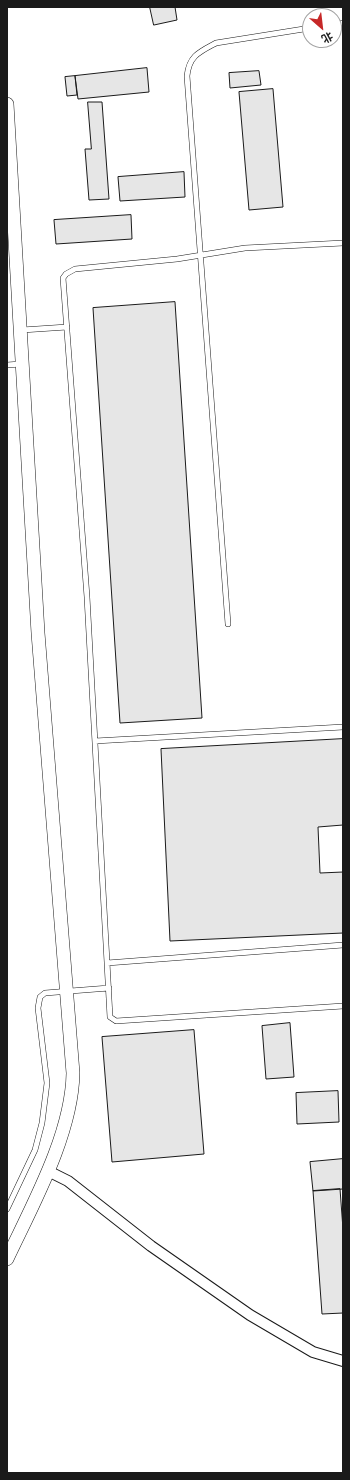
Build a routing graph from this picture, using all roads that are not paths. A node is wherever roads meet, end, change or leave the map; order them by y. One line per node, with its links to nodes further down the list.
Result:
1 (302, 29): 4 (lane)
2 (7, 104): 6 (street)
3 (343, 243): 4 (lane)
4 (200, 255): 5 (lane); 9 (lane)
5 (66, 327): 6 (lane); 11 (lane)
6 (20, 330): 7 (street)
7 (22, 364): 8 (lane); 15 (street)
8 (7, 365)
9 (228, 624)
10 (343, 727): 11 (lane)
11 (95, 741): 13 (lane)
12 (343, 944): 13 (lane)
13 (108, 963): 14 (lane)
14 (109, 988): 15 (lane); 16 (lane)
15 (67, 991): 17 (street); 18 (lane)
16 (343, 1006)
17 (48, 1170): 19 (street); 20 (street)
18 (7, 1209)
19 (7, 1259)
20 (343, 1361)

